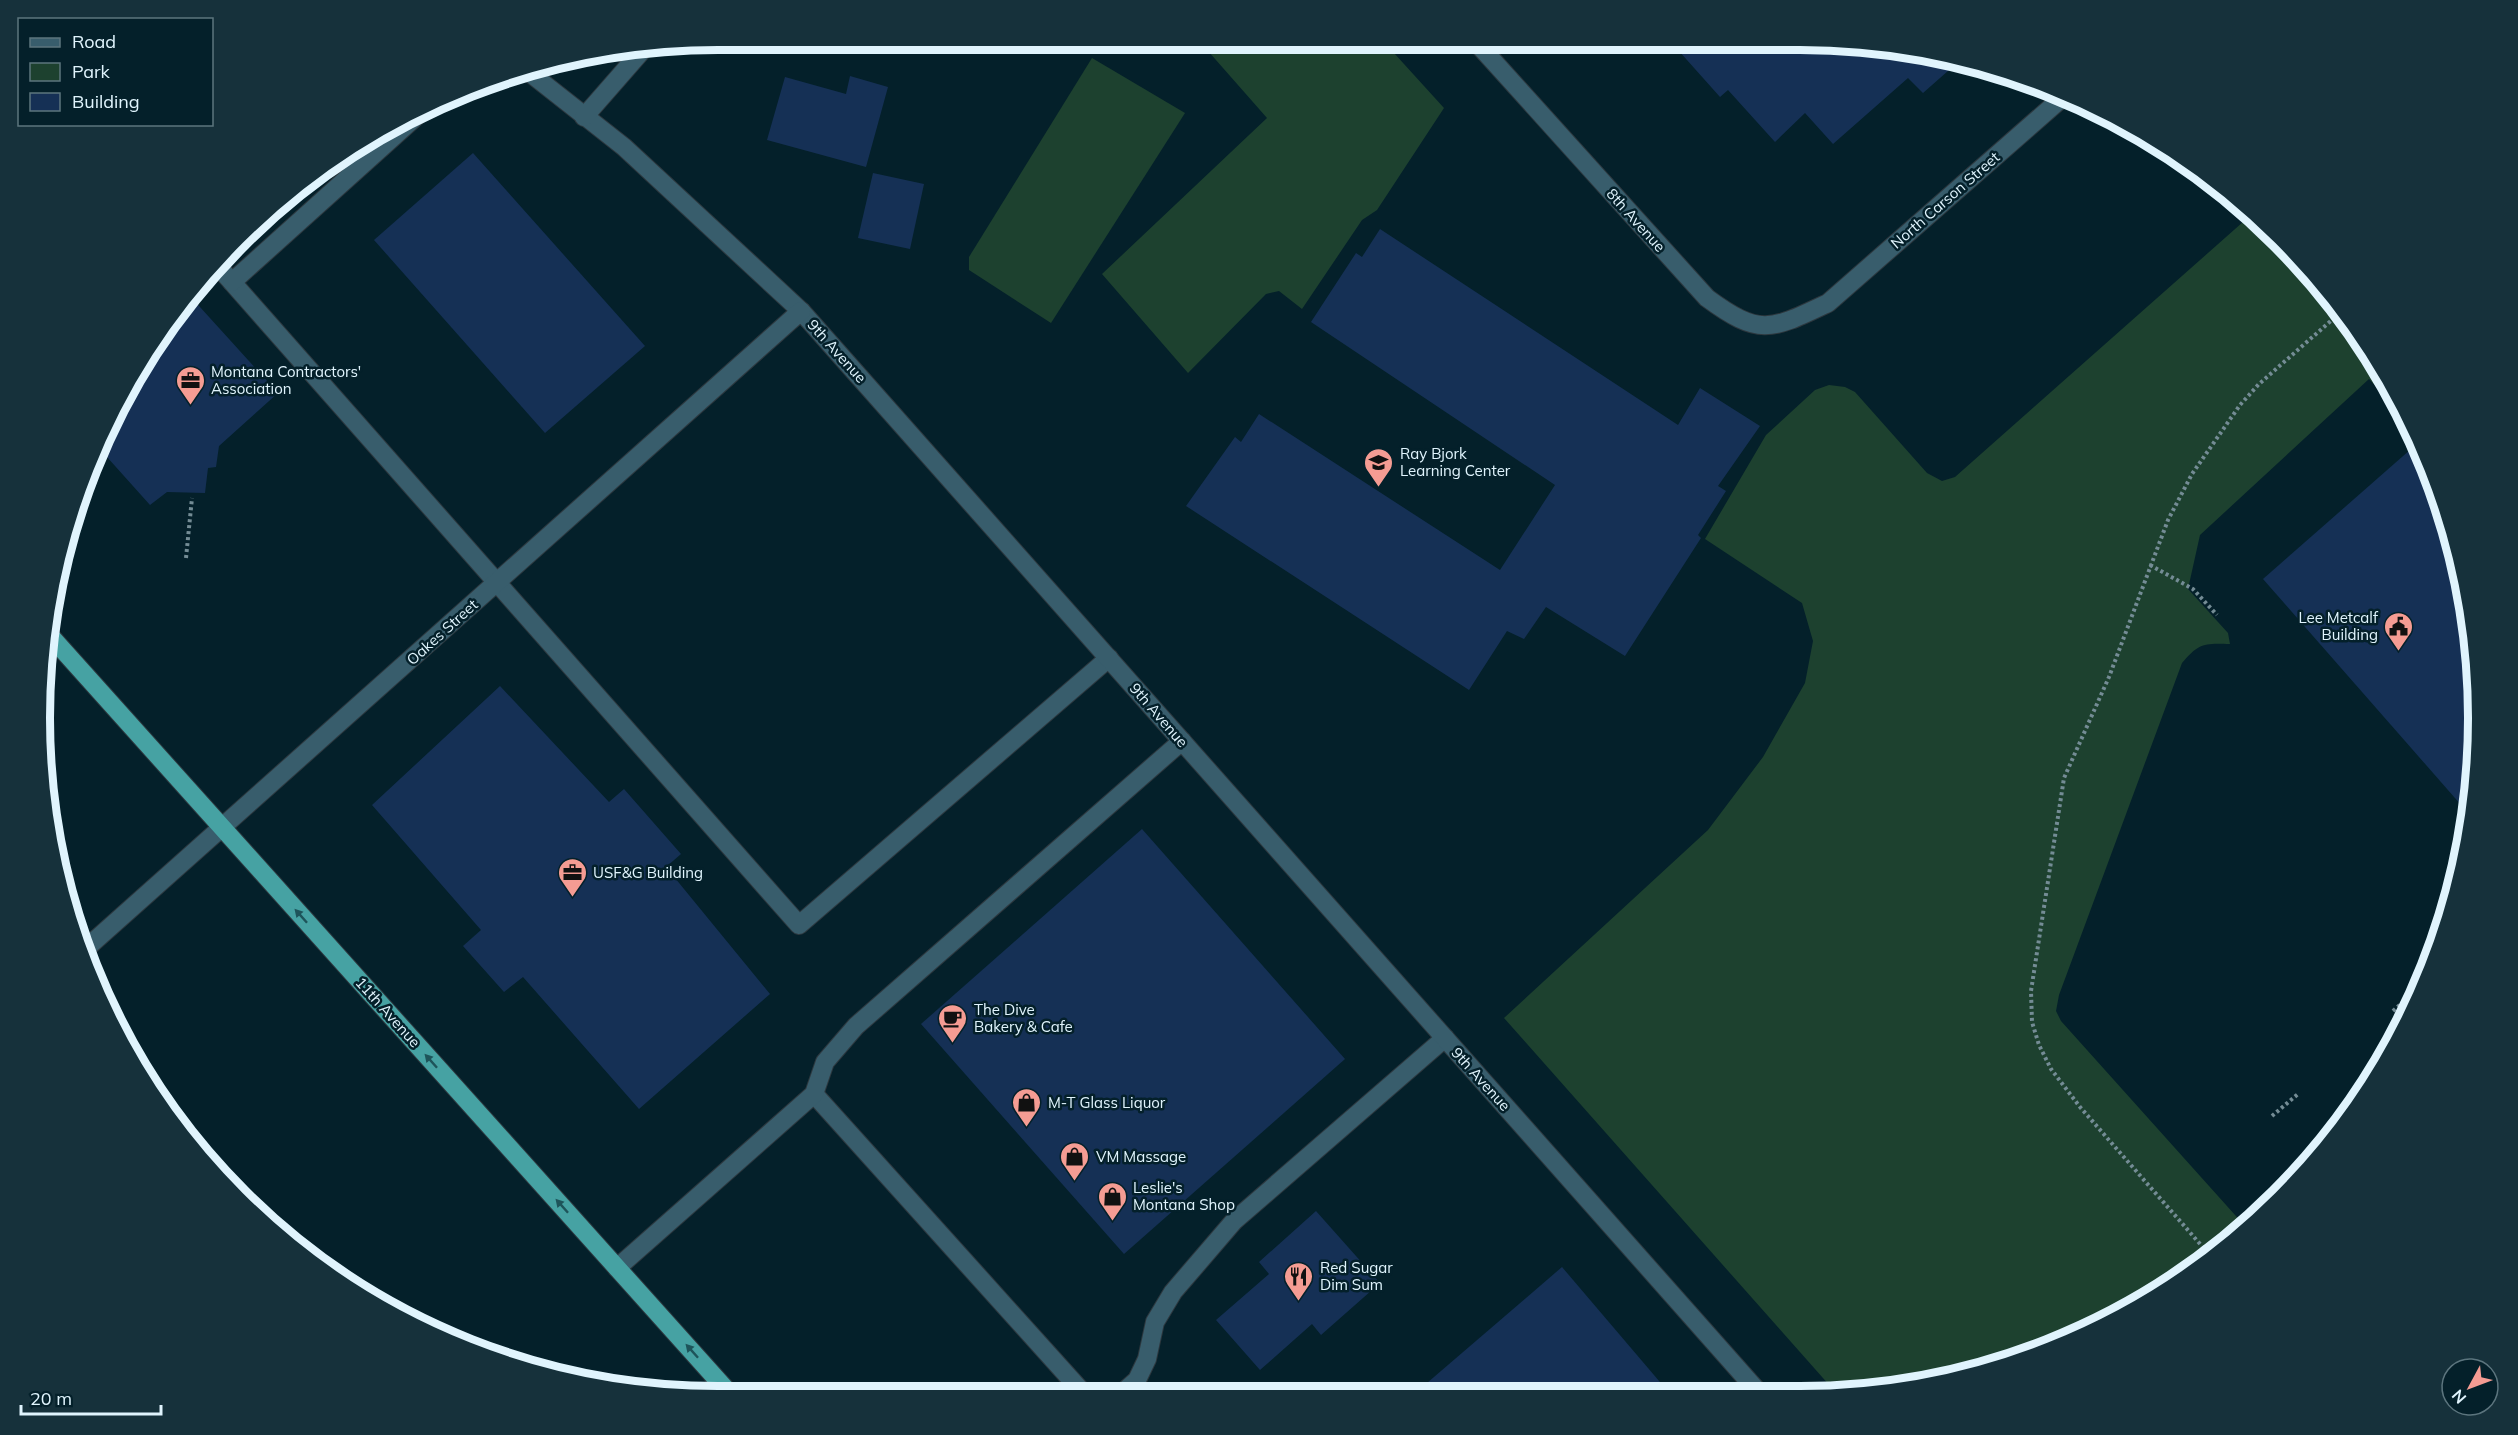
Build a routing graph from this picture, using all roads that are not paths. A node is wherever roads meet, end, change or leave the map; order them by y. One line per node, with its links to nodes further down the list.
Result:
1 (1483, 50): 9 (street, 8th Avenue)
2 (639, 54): 5 (street)
3 (533, 76): 5 (street, 9th Avenue)
4 (2058, 101): 9 (street, North Carson Street)
5 (584, 117): 10 (street, 9th Avenue)
6 (405, 127): 8 (street)
7 (221, 270): 8 (street)
8 (232, 282): 11 (street)
9 (1828, 303)
10 (801, 311): 11 (street, Oakes Street); 13 (street, 9th Avenue)
11 (498, 582): 13 (street); 15 (street, Oakes Street)
12 (54, 640): 15 (highway, 11th Avenue)
13 (1109, 658): 14 (street, 9th Avenue)
14 (1182, 741): 17 (street, 9th Avenue); 18 (street)
15 (222, 828): 16 (street, Oakes Street); 19 (highway, 11th Avenue, one-way to 15)
16 (90, 945)
17 (1445, 1038): 22 (street); 23 (street, 9th Avenue)
18 (814, 1094): 19 (street); 21 (street)
19 (617, 1268): 20 (highway, 11th Avenue, one-way to 19)
20 (723, 1386)
21 (1077, 1386)
22 (1130, 1386)
23 (1753, 1386)

